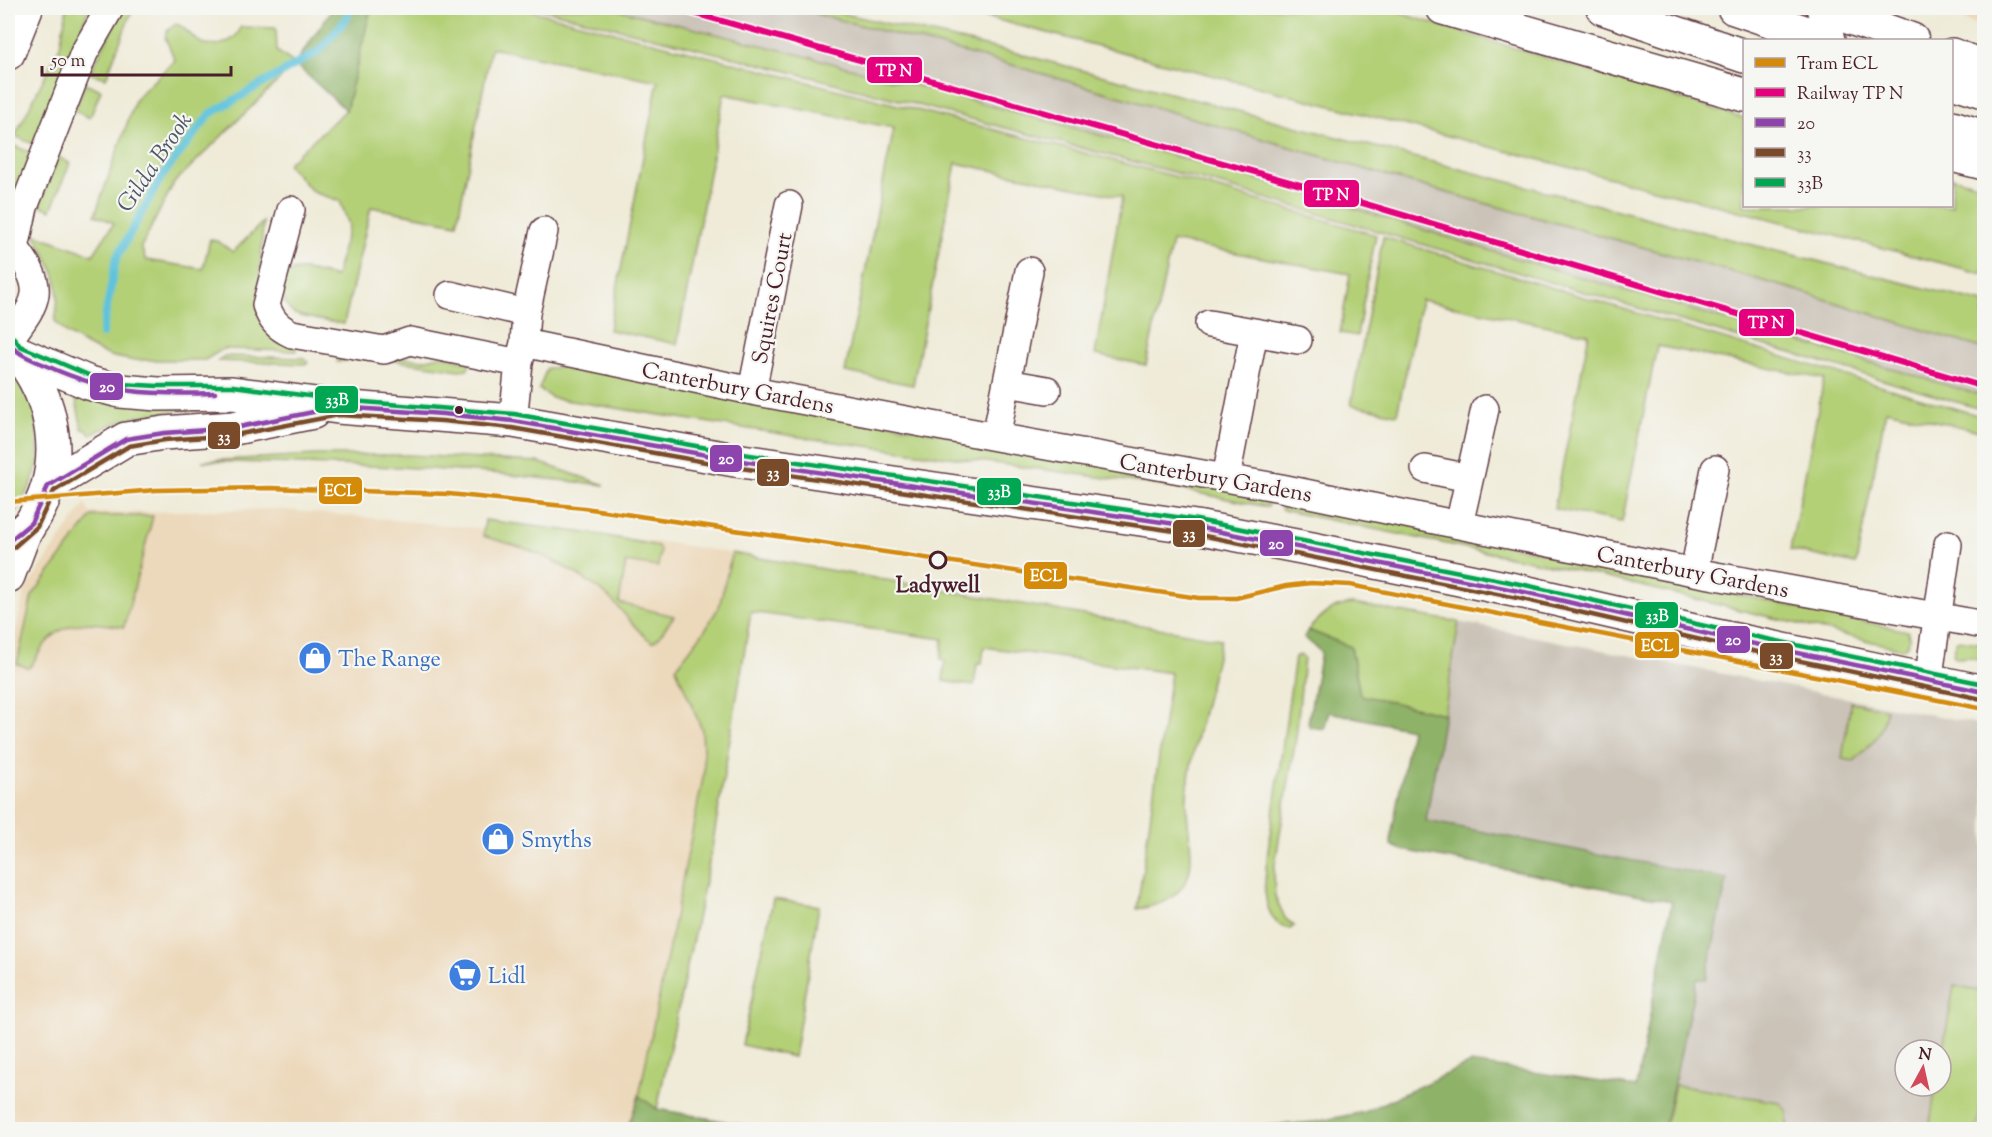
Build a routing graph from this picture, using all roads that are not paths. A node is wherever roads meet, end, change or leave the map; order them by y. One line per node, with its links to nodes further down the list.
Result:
1 (26, 8): 9 (main road)
2 (110, 8): 29 (street)
3 (1443, 8): 15 (main road)
4 (1604, 8): 11 (main road)
5 (1734, 8): 7 (main road)
6 (1823, 8): 8 (main road)
7 (1825, 39)
8 (1909, 39)
9 (8, 53)
10 (1953, 55): 12 (main road)
11 (1743, 56)
12 (1984, 67)
13 (1953, 81): 14 (main road)
14 (1984, 91)
15 (1743, 94)
16 (1953, 127): 17 (main road)
17 (1984, 137)
18 (1953, 154): 19 (main road)
19 (1984, 163)
20 (789, 205): 33 (street, Squires Court)
21 (291, 210): 30 (street, Canterbury Gardens)
22 (544, 231): 25 (street)
23 (1029, 271): 31 (street)
24 (450, 295): 25 (street)
25 (526, 313): 30 (street)
26 (1209, 324): 27 (street)
27 (1254, 332): 28 (street); 40 (street)
28 (1298, 340)
29 (10, 345): 34 (main road); 42 (main road)
30 (521, 353): 33 (street, Canterbury Gardens); 36 (street)
31 (1006, 383): 32 (street); 37 (street)
32 (1047, 390)
33 (752, 391): 37 (street, Canterbury Gardens)
34 (338, 407): 36 (main road); 42 (main road)
35 (1485, 409): 41 (street)
36 (513, 421): 50 (main road)
37 (996, 437): 40 (street, Canterbury Gardens)
38 (1425, 469): 41 (street)
39 (1715, 469): 46 (street)
40 (1226, 478): 43 (street, Canterbury Gardens)
41 (1469, 478): 43 (street)
42 (48, 486): 44 (main road)
43 (1459, 525): 46 (street, Canterbury Gardens)
44 (19, 532): 47 (main road)
45 (1948, 544): 48 (street)
46 (1694, 572): 48 (street, Canterbury Gardens)
47 (8, 576)
48 (1936, 616): 49 (street, Canterbury Gardens); 50 (street)
49 (1984, 625)
50 (1928, 682): 51 (main road)
51 (1984, 692)

